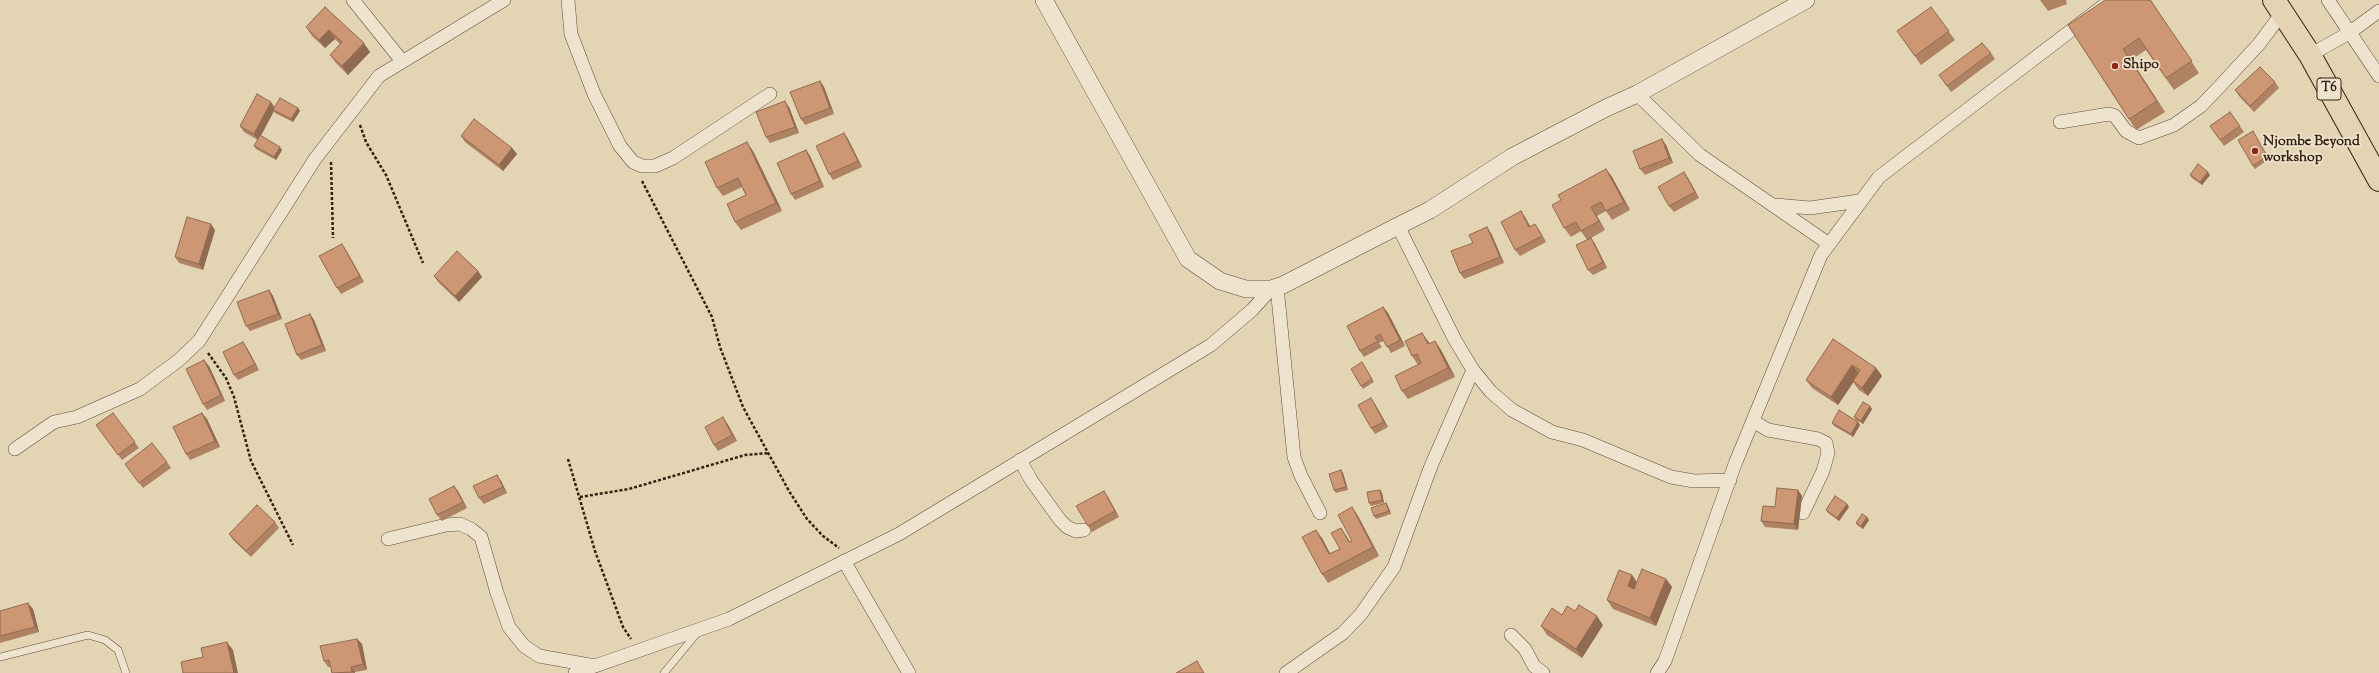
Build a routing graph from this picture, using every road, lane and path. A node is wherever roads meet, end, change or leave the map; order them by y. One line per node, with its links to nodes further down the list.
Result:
1 (353, 0): 12 (street)
2 (504, 0): 12 (street)
3 (568, 0): 19 (street)
4 (1044, 0): 27 (street)
5 (1806, 0): 15 (street)
6 (2111, 0): 21 (street)
7 (2328, 0): 10 (street)
8 (2278, 6): 11 (highway, T6); 17 (street)
9 (2379, 11): 10 (street)
10 (2349, 32): 11 (street); 13 (street)
11 (2310, 54): 20 (highway, T6)
12 (402, 61): 16 (street)
13 (2379, 76)
14 (770, 94): 19 (street)
15 (1637, 94): 22 (street); 23 (street)
16 (354, 108): 18 (street); 26 (path)
17 (2060, 122)
18 (331, 137): 24 (path); 28 (street)
19 (633, 162): 32 (path)
20 (2379, 180)
21 (1860, 201): 22 (street); 25 (street)
22 (1774, 204): 25 (street)
23 (1398, 226): 27 (street); 29 (street)
24 (334, 238)
25 (1829, 244): 30 (street)
26 (423, 262)
27 (1274, 288): 34 (street); 37 (street)
28 (199, 341): 31 (street); 41 (path)
29 (1473, 370): 35 (street); 52 (street)
30 (1753, 421): 35 (street); 38 (street)
31 (15, 449)
32 (769, 453): 36 (path); 42 (path)
33 (568, 459): 36 (path)
34 (1020, 460): 39 (street); 42 (street)
35 (1730, 480): 54 (street)
36 (580, 497): 45 (path)
37 (1320, 513)
38 (1803, 513)
39 (1084, 530)
40 (388, 539): 47 (street)
41 (293, 545)
42 (848, 560): 43 (street); 51 (street)
43 (700, 629): 45 (street); 50 (lane)
44 (1511, 635): 53 (street)
45 (639, 650): 47 (street)
46 (0, 657): 48 (lane)
47 (596, 666): 49 (street)
48 (126, 673)
49 (575, 673)
50 (664, 673)
51 (909, 673)
52 (1286, 673)
53 (1543, 673)
54 (1657, 673)

